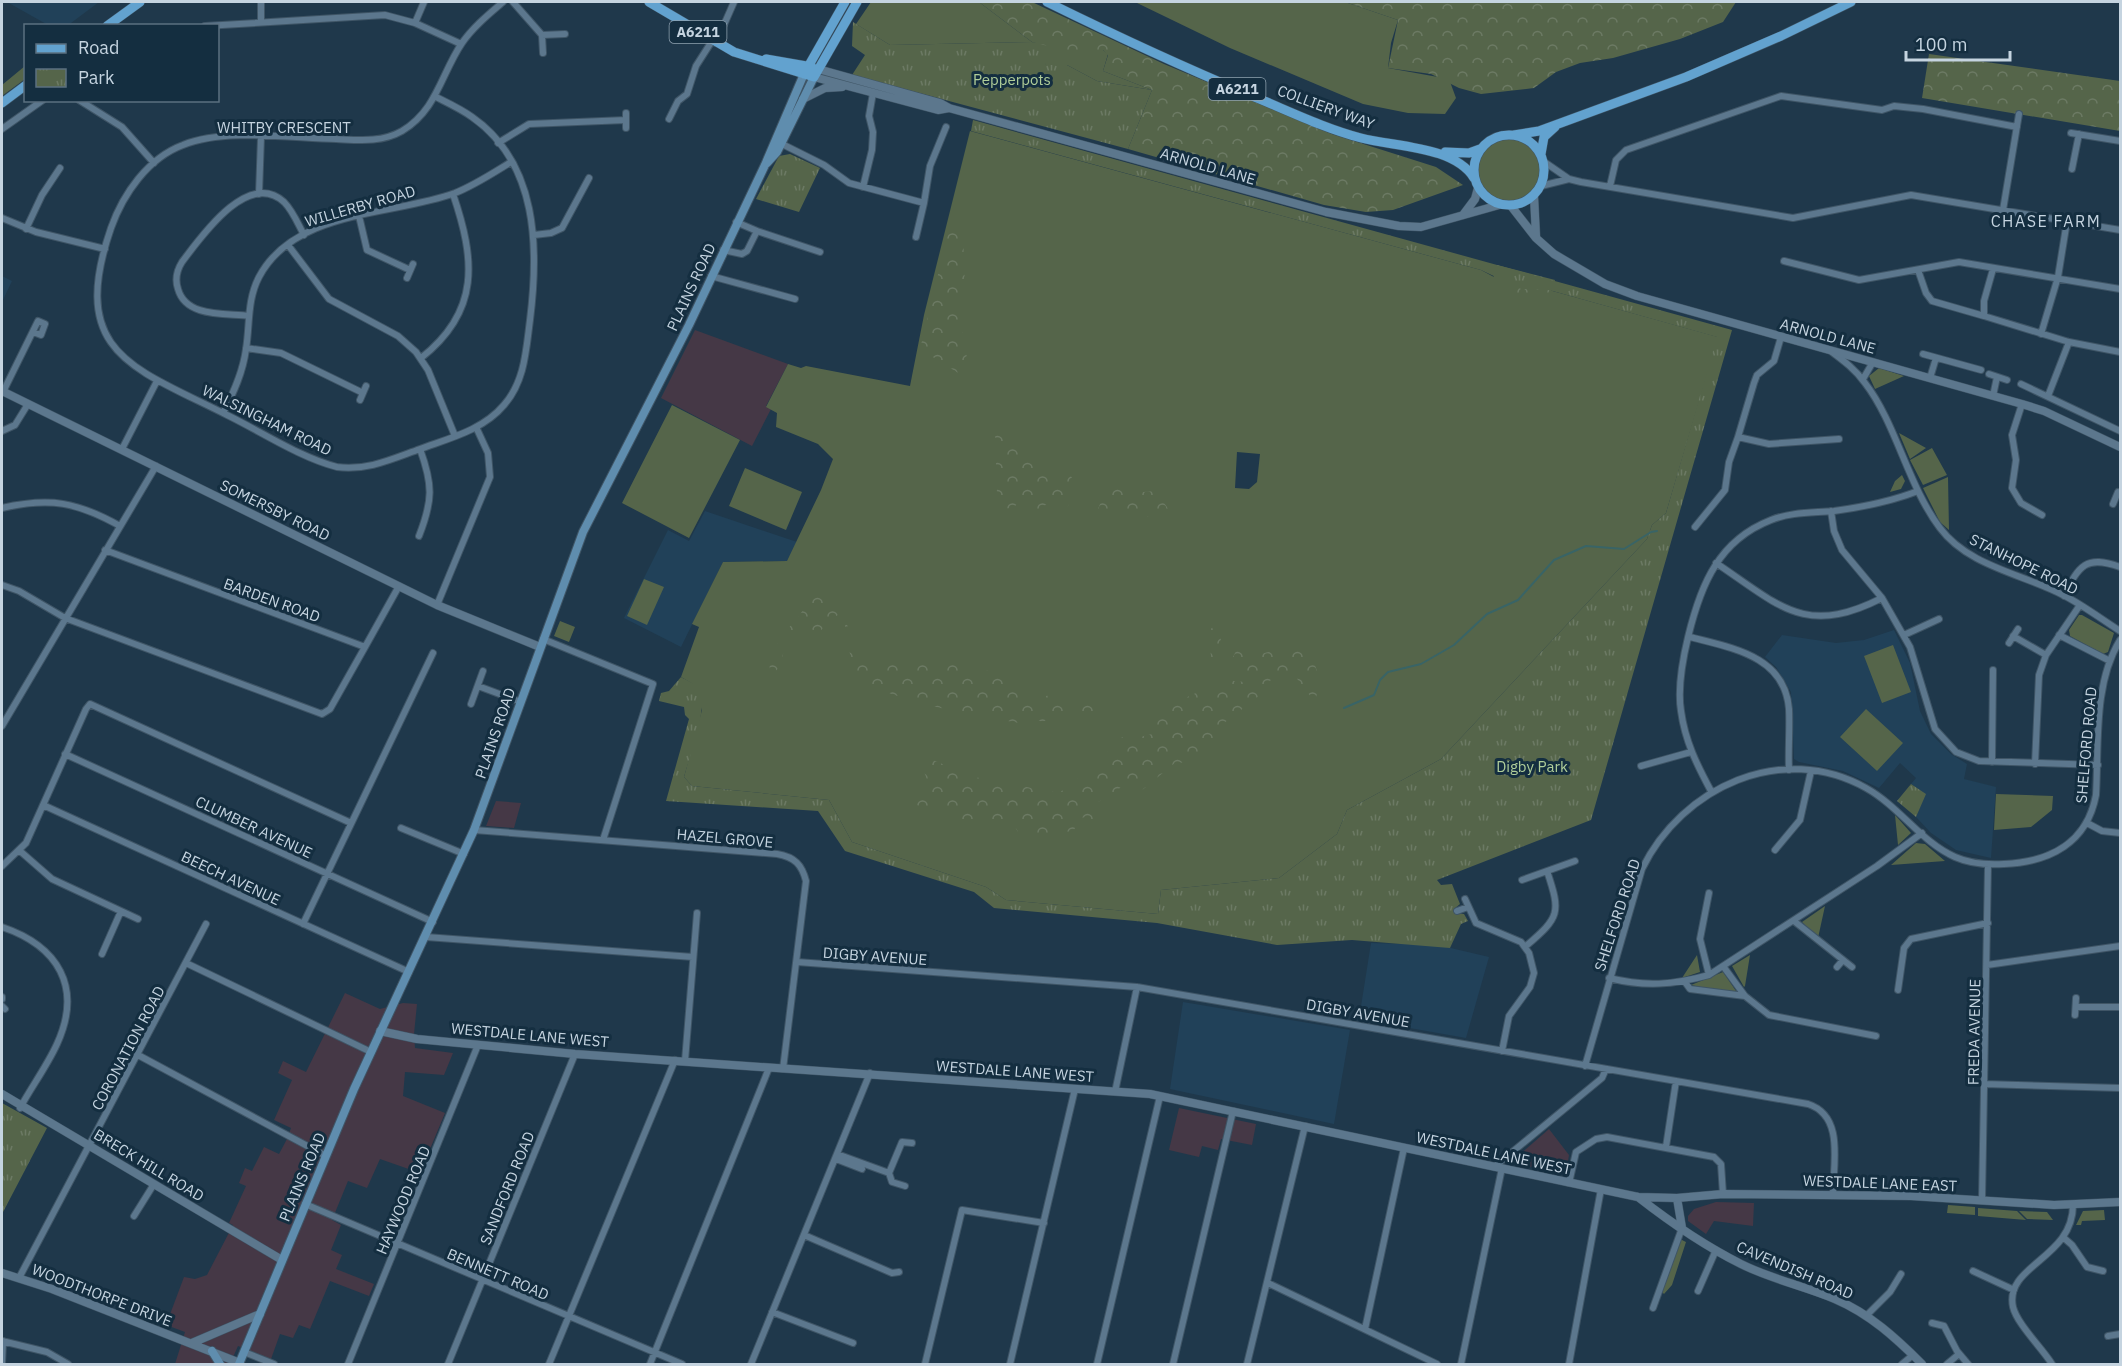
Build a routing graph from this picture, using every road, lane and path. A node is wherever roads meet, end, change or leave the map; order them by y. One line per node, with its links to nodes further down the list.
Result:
1 (140, 2): 14 (main road)
2 (261, 2): 12 (street)
3 (424, 2): 13 (street)
4 (503, 2): 19 (street, WHITBY CRESCENT)
5 (513, 2): 17 (street)
6 (649, 2): 18 (main road, A6211)
7 (734, 2): 18 (street)
8 (845, 2): 21 (main road)
9 (857, 2): 22 (main road)
10 (1047, 2): 47 (main road, COLLIERY WAY / A6211)
11 (1851, 2): 35 (main road)
12 (261, 22): 13 (street); 15 (street)
13 (415, 23): 19 (street)
14 (110, 24)
15 (219, 25)
16 (565, 34): 17 (street)
17 (542, 35): 20 (street)
18 (714, 42): 21 (main road, A6211); 33 (street)
19 (461, 44): 26 (street, WHITBY CRESCENT)
20 (543, 52)
21 (806, 70): 22 (main road, A6211); 44 (main road, PLAINS ROAD)
22 (816, 73): 24 (street, ARNOLD LANE); 27 (main road, PLAINS ROAD); 31 (street, ARNOLD LANE)
23 (24, 86): 30 (main road)
24 (850, 86): 25 (street, ARNOLD LANE); 27 (street)
25 (873, 93): 31 (street, ARNOLD LANE); 58 (street)
26 (436, 97): 42 (street, WHITBY CRESCENT); 45 (street, WALSINGHAM ROAD)
27 (803, 99): 44 (main road, PLAINS ROAD)
28 (41, 102): 38 (street)
29 (82, 102): 50 (street)
30 (2, 103)
31 (949, 108): 68 (street, ARNOLD LANE)
32 (2019, 114): 37 (street)
33 (669, 119)
34 (626, 120): 45 (street)
35 (1564, 120): 41 (main road); 48 (main road)
36 (946, 127): 63 (street)
37 (2017, 127): 56 (street); 66 (street)
38 (2, 129)
39 (2071, 133): 40 (street)
40 (2079, 134): 43 (street); 51 (street)
41 (1514, 135): 46 (main road); 48 (main road)
42 (261, 137): 50 (street, WHITBY CRESCENT); 60 (street)
43 (2121, 141)
44 (778, 142): 58 (street); 71 (main road, PLAINS ROAD)
45 (498, 143): 49 (street, WALSINGHAM ROAD)
46 (1480, 149): 47 (main road, COLLIERY WAY / A6211); 53 (main road)
47 (1436, 152): 53 (main road, COLLIERY WAY / A6211)
48 (1542, 158): 54 (street); 55 (main road)
49 (511, 162): 61 (street, WILLERBY ROAD); 76 (street, WALSINGHAM ROAD)
50 (154, 163): 80 (street, WHITBY CRESCENT)
51 (2072, 168)
52 (66, 176): 72 (street)
53 (1474, 178): 59 (main road)
54 (1569, 178): 55 (street); 56 (street)
55 (1541, 186): 62 (main road)
56 (1610, 186): 66 (street)
57 (593, 187): 76 (street)
58 (863, 187): 63 (street)
59 (1478, 188): 64 (main road); 68 (street)
60 (259, 194): 75 (street); 91 (street)
61 (453, 194): 67 (street, WILLERBY ROAD); 101 (street)
62 (1534, 196): 65 (main road); 78 (street)
63 (924, 203): 77 (street)
64 (1499, 205): 65 (main road); 68 (street, ARNOLD LANE)
65 (1511, 206): 78 (street, ARNOLD LANE)
66 (2003, 210): 70 (street)
67 (358, 216): 75 (street, WILLERBY ROAD); 88 (street)
68 (1462, 216)
69 (2, 218): 72 (street)
70 (2067, 221): 73 (street); 87 (street)
71 (736, 222): 74 (street); 81 (main road, PLAINS ROAD)
72 (26, 229): 80 (street)
73 (2121, 230)
74 (757, 231): 81 (street); 82 (street)
75 (304, 235): 79 (street, WILLERBY ROAD)
76 (534, 236): 119 (street, WALSINGHAM ROAD)
77 (916, 237)
78 (1536, 238): 95 (street, ARNOLD LANE)
79 (288, 245): 91 (street, WILLERBY ROAD); 101 (street)
80 (105, 249): 110 (street, WHITBY CRESCENT)
81 (723, 250): 86 (main road, PLAINS ROAD)
82 (820, 252)
83 (1784, 261): 85 (street)
84 (1993, 269): 85 (street); 87 (street); 92 (street)
85 (1918, 270): 92 (street)
86 (711, 276): 90 (street); 154 (main road, PLAINS ROAD)
87 (2058, 277): 89 (street); 94 (street)
88 (407, 278)
89 (2121, 289)
90 (795, 299)
91 (249, 316): 97 (street, WILLERBY ROAD)
92 (1984, 316): 94 (street)
93 (33, 332): 112 (street)
94 (2041, 334): 96 (street)
95 (1781, 337): 98 (street, ARNOLD LANE); 123 (street)
96 (2069, 342): 99 (street); 115 (street)
97 (246, 348): 113 (street); 118 (street, WILLERBY ROAD)
98 (1829, 350): 103 (street, ARNOLD LANE); 108 (street, STANHOPE ROAD)
99 (2121, 352)
100 (1923, 354): 102 (street)
101 (421, 358): 122 (street)
102 (1936, 358): 104 (street); 107 (street)
103 (1873, 362): 107 (street, ARNOLD LANE); 108 (street)
104 (1981, 370)
105 (1989, 374): 106 (street)
106 (1997, 377): 109 (street); 114 (street)
107 (1930, 378): 114 (street, ARNOLD LANE)
108 (1863, 379): 129 (street, STANHOPE ROAD)
109 (2007, 380)
110 (157, 381): 118 (street, WALSINGHAM ROAD); 126 (street)
111 (2021, 384): 115 (street)
112 (2, 391): 116 (street, SOMERSBY ROAD)
113 (363, 393)
114 (1993, 396): 117 (street, ARNOLD LANE)
115 (2048, 396): 121 (street)
116 (28, 404): 120 (street); 126 (street, SOMERSBY ROAD)
117 (2022, 404): 125 (street, ARNOLD LANE); 132 (street)
118 (223, 413): 127 (street, WALSINGHAM ROAD)
119 (476, 427): 122 (street, WALSINGHAM ROAD); 143 (street)
120 (2, 431)
121 (2121, 431)
122 (454, 436): 127 (street, WALSINGHAM ROAD)
123 (1738, 437): 124 (street); 134 (street)
124 (1839, 440)
125 (2121, 447)
126 (122, 449): 128 (street, SOMERSBY ROAD)
127 (420, 449): 135 (street)
128 (156, 466): 133 (street); 140 (street, SOMERSBY ROAD)
129 (1918, 491): 131 (street); 141 (street, STANHOPE ROAD)
130 (2, 508): 133 (street)
131 (1831, 511): 137 (street); 142 (street)
132 (2042, 515)
133 (120, 526): 136 (street)
134 (1695, 527)
135 (420, 536)
136 (105, 550): 145 (street); 156 (street, BARDEN ROAD)
137 (1716, 563): 142 (street); 152 (street)
138 (2121, 567): 141 (street)
139 (2, 585): 145 (street)
140 (399, 586): 143 (street, SOMERSBY ROAD); 156 (street)
141 (2064, 596): 144 (street, STANHOPE ROAD)
142 (1882, 598): 149 (street)
143 (437, 605): 154 (street, SOMERSBY ROAD)
144 (2080, 605): 148 (street, STANHOPE ROAD); 150 (street)
145 (64, 618): 156 (street); 165 (street)
146 (1940, 619): 149 (street)
147 (2018, 629): 151 (street)
148 (2121, 631)
149 (1904, 635): 168 (street)
150 (2059, 635): 158 (street); 159 (street)
151 (2013, 636): 155 (street); 158 (street)
152 (1690, 637): 166 (street); 172 (street)
153 (2121, 640): 159 (street, SHELFORD ROAD)
154 (542, 643): 163 (main road, PLAINS ROAD); 182 (street)
155 (2009, 643)
156 (365, 647)
157 (433, 653): 176 (street)
158 (2046, 655): 169 (street)
159 (2110, 662): 170 (street, SHELFORD ROAD)
160 (483, 670): 162 (street)
161 (1994, 670): 168 (street)
162 (478, 686): 163 (street); 164 (street)
163 (521, 702): 179 (main road, PLAINS ROAD)
164 (471, 704)
165 (2, 726)
166 (1691, 752): 171 (street); 174 (street)
167 (65, 754): 175 (street); 176 (street); 190 (street, CLUMBER AVENUE)
168 (1992, 762): 169 (street)
169 (2034, 764): 170 (street)
170 (2098, 765): 177 (street, SHELFORD ROAD)
171 (1641, 766)
172 (1789, 770): 173 (street, SHELFORD ROAD); 174 (street, SHELFORD ROAD)
173 (1811, 771): 180 (street, SHELFORD ROAD); 184 (street)
174 (1711, 791): 221 (street, SHELFORD ROAD)
175 (43, 805): 183 (street); 203 (street, BEECH AVENUE)
176 (351, 823): 190 (street)
177 (2087, 823): 181 (street); 187 (street, SHELFORD ROAD)
178 (401, 828): 185 (street)
179 (474, 830): 182 (street, HAZEL GROVE); 185 (main road, PLAINS ROAD)
180 (1922, 833): 187 (street, SHELFORD ROAD); 199 (street)
181 (2121, 833)
182 (603, 840): 211 (street, HAZEL GROVE)
183 (20, 850): 188 (street); 195 (street)
184 (1775, 850)
185 (464, 854): 200 (main road, PLAINS ROAD)
186 (1575, 861): 189 (street)
187 (1988, 865): 201 (street, FREDA AVENUE)
188 (2, 866)
189 (1547, 871): 191 (street); 206 (street)
190 (327, 873): 200 (street, CLUMBER AVENUE); 203 (street)
191 (1522, 880)
192 (1709, 893): 218 (street)
193 (1465, 899): 194 (street)
194 (1468, 907): 196 (street); 206 (street)
195 (121, 911): 198 (street); 208 (street)
196 (1457, 911)
197 (697, 913): 209 (street)
198 (138, 919)
199 (1794, 921): 210 (street); 214 (street)
200 (433, 922): 205 (main road, PLAINS ROAD)
201 (1988, 923): 213 (street, FREDA AVENUE); 220 (street)
202 (206, 924): 212 (street, CORONATION ROAD)
203 (303, 924): 217 (street, BEECH AVENUE)
204 (2, 927): 251 (street)
205 (426, 937): 209 (street); 217 (main road, PLAINS ROAD)
206 (1526, 946): 233 (street)
207 (2121, 946): 213 (street)
208 (102, 954)
209 (693, 957): 238 (street)
210 (1842, 960): 215 (street); 216 (street)
211 (797, 962): 223 (street, DIGBY AVENUE); 241 (street, HAZEL GROVE)
212 (186, 963): 234 (street); 235 (street, CORONATION ROAD)
213 (1987, 965): 245 (street, FREDA AVENUE)
214 (1723, 966): 218 (street); 225 (street)
215 (1837, 967)
216 (1852, 967)
217 (409, 972): 230 (main road, PLAINS ROAD)
218 (1709, 975): 222 (street)
219 (1890, 976): 220 (street)
220 (1899, 977): 224 (street)
221 (1609, 978): 222 (street); 239 (street, SHELFORD ROAD)
222 (1685, 982): 225 (street)
223 (1137, 987): 233 (street, DIGBY AVENUE); 248 (street)
224 (1898, 990)
225 (1745, 996): 231 (street)
226 (2076, 998): 228 (street)
227 (2121, 1007): 228 (street)
228 (2076, 1008): 229 (street)
229 (2075, 1015)
230 (381, 1031): 232 (street, WESTDALE LANE WEST); 234 (main road, PLAINS ROAD)
231 (1876, 1036)
232 (478, 1045): 236 (street, WESTDALE LANE WEST); 280 (street, HAYWOOD ROAD)
233 (1502, 1051): 239 (street, DIGBY AVENUE)
234 (371, 1052): 258 (main road, PLAINS ROAD)
235 (138, 1054): 255 (street, CORONATION ROAD); 258 (street)
236 (575, 1054): 237 (street, WESTDALE LANE WEST); 289 (street, SANDFORD ROAD)
237 (675, 1060): 238 (street, WESTDALE LANE WEST); 297 (street)
238 (685, 1061): 240 (street, WESTDALE LANE WEST)
239 (1585, 1066): 242 (street, DIGBY AVENUE)
240 (769, 1068): 241 (street, WESTDALE LANE WEST); 307 (street)
241 (783, 1069): 243 (street, WESTDALE LANE WEST)
242 (1606, 1070): 244 (street, DIGBY AVENUE); 260 (street)
243 (870, 1073): 247 (street, WESTDALE LANE WEST); 259 (street)
244 (1676, 1081): 256 (street); 268 (street, DIGBY AVENUE)
245 (1984, 1084): 246 (street); 271 (street, FREDA AVENUE)
246 (2121, 1088)
247 (1075, 1089): 248 (street, WESTDALE LANE WEST); 276 (street)
248 (1115, 1092): 250 (street, WESTDALE LANE WEST)
249 (2, 1094): 251 (street, BRECK HILL ROAD)
250 (1160, 1096): 252 (street, WESTDALE LANE WEST); 323 (street)
251 (21, 1106): 255 (street, BRECK HILL ROAD)
252 (1233, 1111): 253 (street, WESTDALE LANE WEST); 324 (street)
253 (1305, 1126): 257 (street, WESTDALE LANE WEST); 290 (street)
254 (912, 1143): 262 (street)
255 (90, 1146): 264 (street, BRECK HILL ROAD); 288 (street, CORONATION ROAD)
256 (1666, 1147): 263 (street); 267 (street)
257 (1404, 1148): 260 (street, WESTDALE LANE WEST); 299 (street)
258 (326, 1156): 273 (main road, PLAINS ROAD)
259 (837, 1156): 261 (street); 262 (street); 278 (street)
260 (1498, 1167): 263 (street, WESTDALE LANE WEST); 327 (street)
261 (862, 1168)
262 (889, 1173): 265 (street)
263 (1569, 1183): 266 (street, WESTDALE LANE WEST)
264 (154, 1184): 275 (street); 282 (street, BRECK HILL ROAD)
265 (905, 1186)
266 (1601, 1189): 269 (street, WESTDALE LANE WEST); 328 (street)
267 (1723, 1194): 268 (street, WESTDALE LANE EAST); 270 (street, WESTDALE LANE EAST)
268 (1833, 1195): 271 (street, WESTDALE LANE EAST)
269 (1638, 1197): 270 (street, WESTDALE LANE EAST); 277 (street, CAVENDISH ROAD)
270 (1677, 1198): 277 (street)
271 (1982, 1200): 274 (street, WESTDALE LANE EAST)
272 (2121, 1202): 274 (street, WESTDALE LANE EAST)
273 (305, 1204): 280 (street, BENNETT ROAD); 282 (main road, PLAINS ROAD)
274 (2073, 1205): 279 (street)
275 (134, 1216)
276 (1044, 1223): 321 (street); 322 (street)
277 (1682, 1228): 281 (street, CAVENDISH ROAD); 293 (street)
278 (804, 1235): 285 (street); 294 (street)
279 (2064, 1238): 284 (street); 291 (street)
280 (398, 1244): 289 (street, BENNETT ROAD); 315 (street, HAYWOOD ROAD)
281 (1716, 1250): 292 (street); 296 (street, CAVENDISH ROAD)
282 (282, 1260): 295 (main road, PLAINS ROAD)
283 (1972, 1271): 291 (street)
284 (2103, 1271)
285 (899, 1272)
286 (2, 1273): 288 (street, WOODTHORPE DRIVE)
287 (1901, 1274): 296 (street)
288 (19, 1278): 303 (street, WOODTHORPE DRIVE)
289 (483, 1280): 297 (street, BENNETT ROAD); 316 (street, SANDFORD ROAD)
290 (1268, 1282): 299 (street); 325 (street)
291 (2014, 1290): 333 (street)
292 (1698, 1291)
293 (1653, 1308)
294 (772, 1312): 304 (street); 320 (street)
295 (260, 1314): 303 (street); 306 (main road, PLAINS ROAD)
296 (1866, 1316): 309 (street, CAVENDISH ROAD)
297 (568, 1317): 307 (street, BENNETT ROAD); 317 (street)
298 (1932, 1323): 308 (street)
299 (1365, 1329): 326 (street)
300 (2121, 1334): 301 (street)
301 (2108, 1336)
302 (2, 1341): 311 (street); 312 (street)
303 (192, 1343): 305 (street, WOODTHORPE DRIVE)
304 (853, 1343)
305 (212, 1351): 310 (street, WOODTHORPE DRIVE); 313 (main road)
306 (244, 1352): 310 (main road, PLAINS ROAD); 314 (street)
307 (654, 1353): 318 (street); 319 (street, BENNETT ROAD)
308 (1959, 1354): 331 (street); 332 (street)
309 (1913, 1355): 329 (street); 330 (street, CAVENDISH ROAD)
310 (239, 1364)
311 (2, 1365)
312 (68, 1365)
313 (220, 1365)
314 (274, 1365)
315 (348, 1365)
316 (448, 1365)
317 (549, 1365)
318 (650, 1365)
319 (682, 1365)
320 (751, 1365)
321 (925, 1365)
322 (1010, 1365)
323 (1097, 1365)
324 (1173, 1365)
325 (1247, 1365)
326 (1437, 1365)
327 (1461, 1365)
328 (1569, 1365)
329 (1902, 1365)
330 (1922, 1365)
331 (1947, 1365)
332 (1968, 1365)
333 (2052, 1365)

